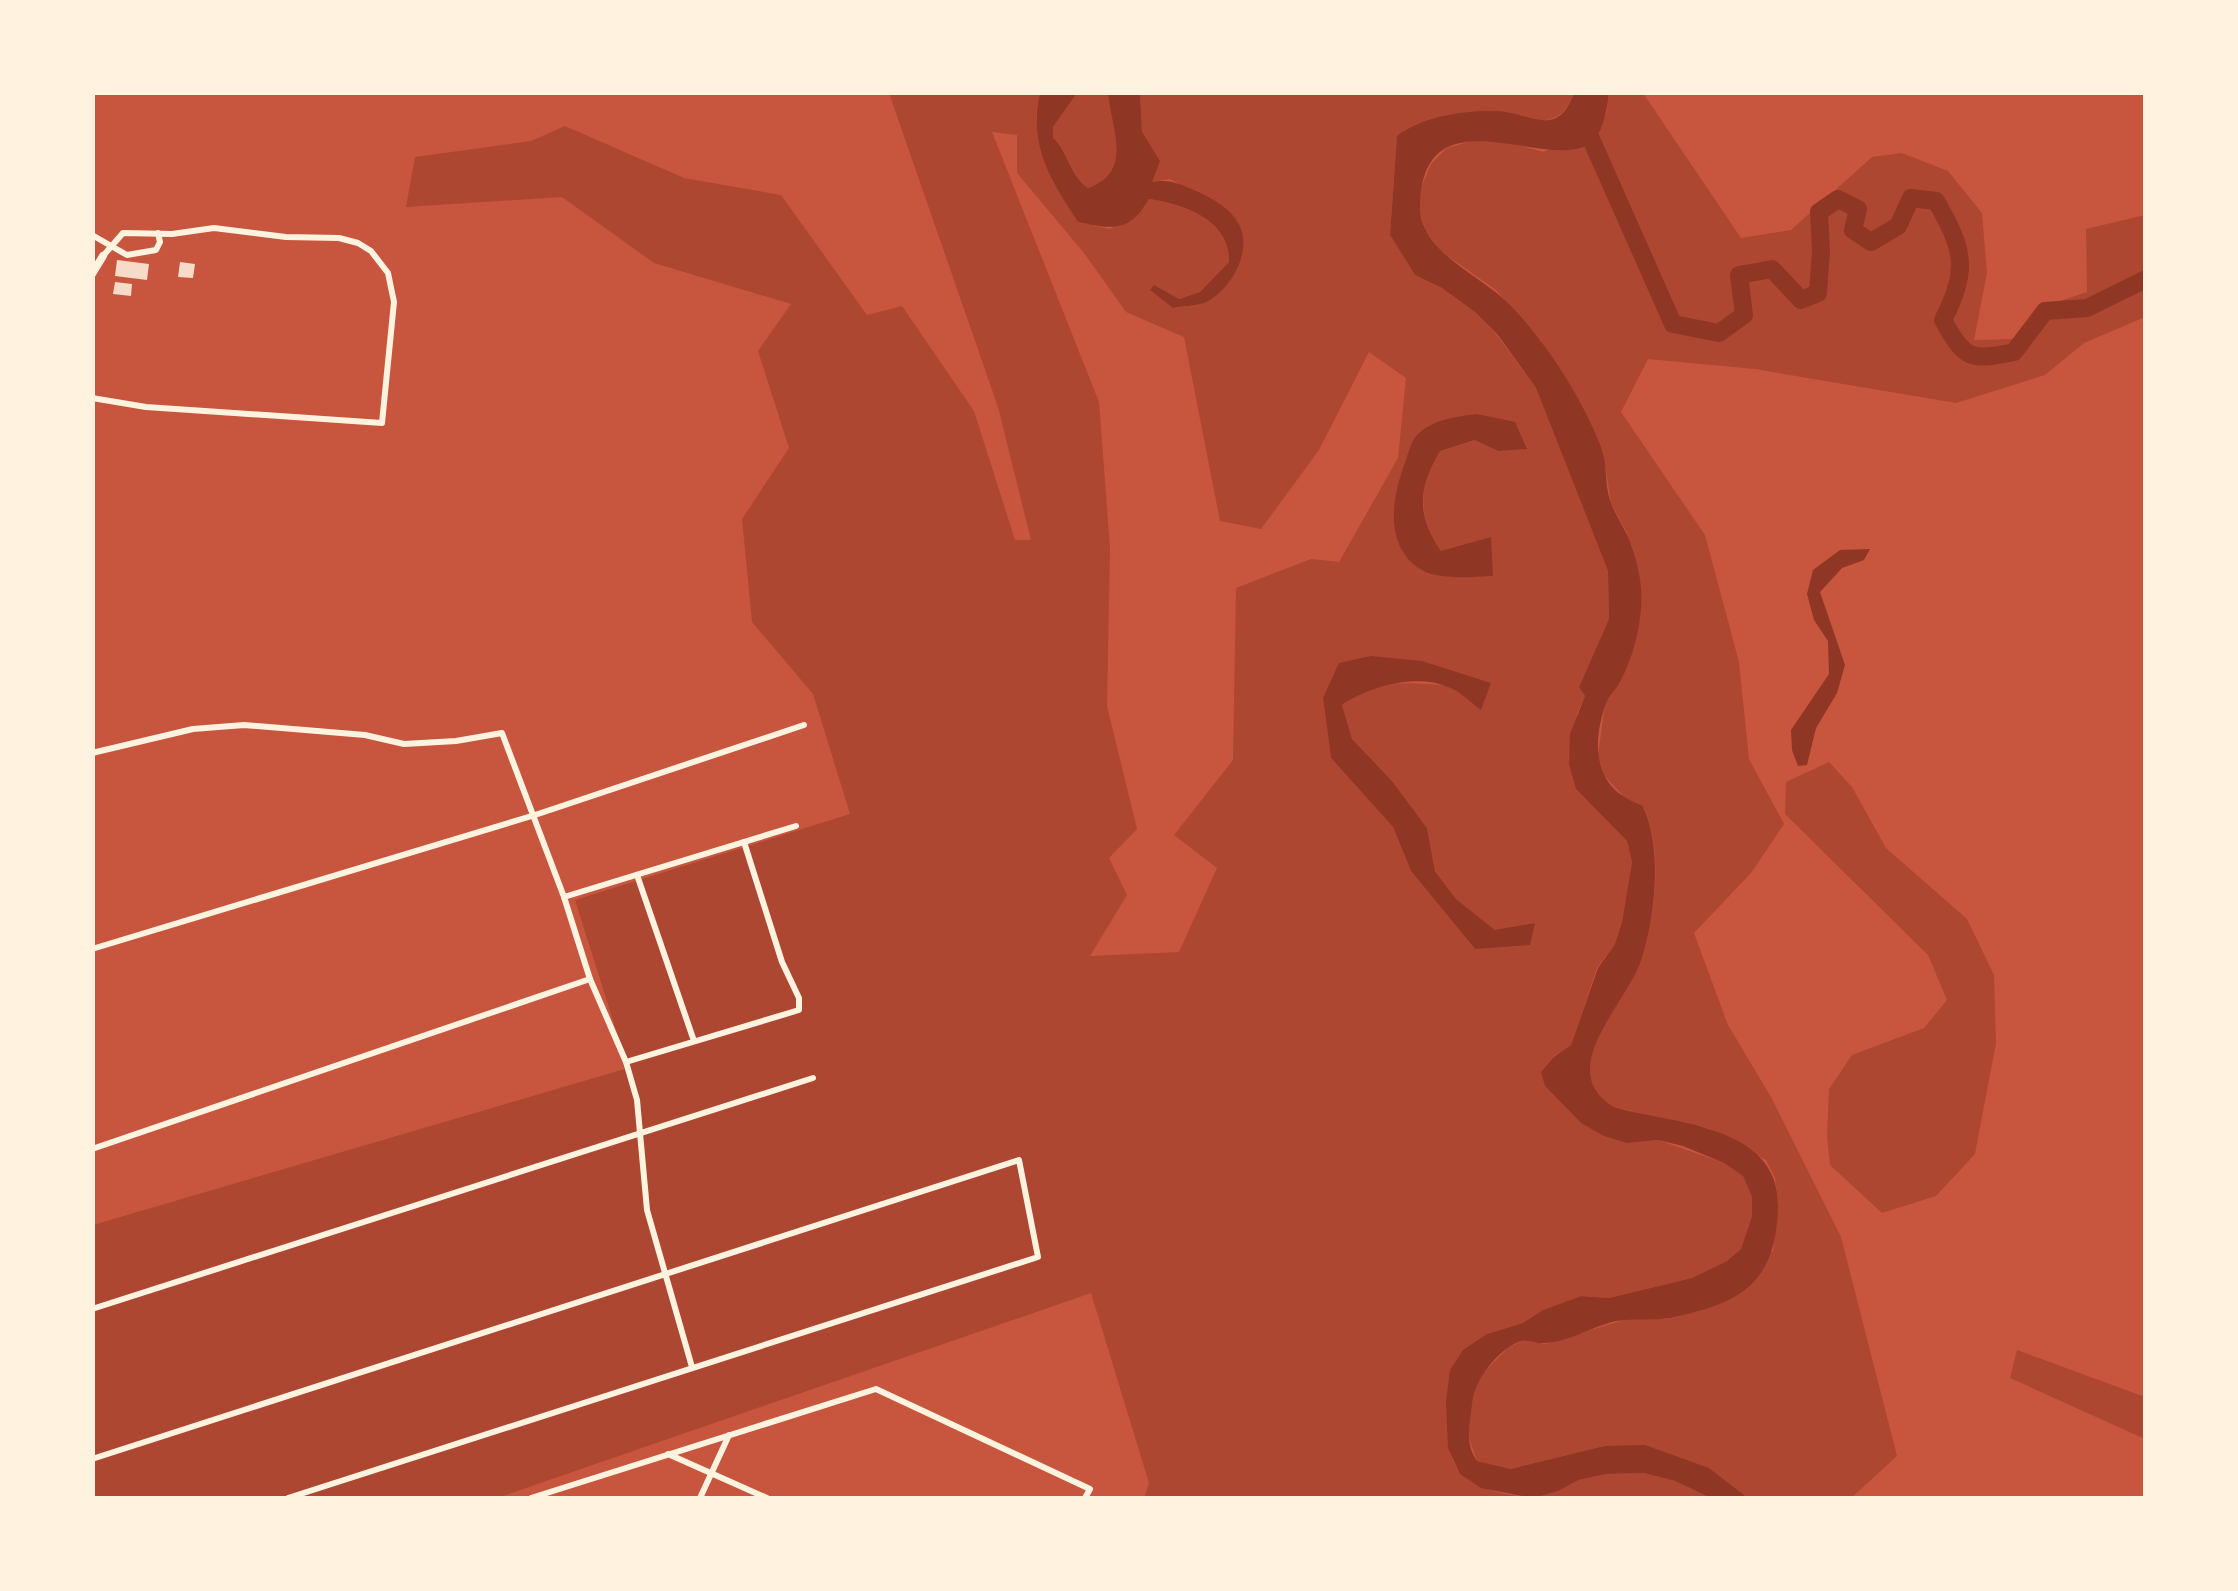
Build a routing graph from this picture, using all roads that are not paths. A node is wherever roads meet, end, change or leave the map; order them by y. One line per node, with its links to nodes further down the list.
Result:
1 (158, 233): 3 (street); 3 (street); 6 (street)
2 (92, 235): 3 (street)
3 (110, 245): 4 (street)
4 (103, 256): 5 (street)
5 (92, 274)
6 (92, 398)
7 (804, 725): 9 (street)
8 (92, 753): 9 (street)
9 (535, 815): 13 (street); 14 (street)
10 (796, 826): 11 (street)
11 (744, 842): 12 (street); 16 (street)
12 (637, 876): 13 (street); 16 (street)
13 (564, 897): 15 (street)
14 (92, 949)
15 (590, 979): 17 (street); 20 (street)
16 (694, 1040): 17 (street)
17 (626, 1062): 19 (street)
18 (813, 1078): 19 (street)
19 (639, 1131): 21 (street); 22 (street)
20 (92, 1149)
21 (663, 1273): 23 (street); 23 (street); 26 (street)
22 (92, 1309)
23 (692, 1368): 28 (street)
24 (730, 1434): 25 (street); 27 (street); 32 (street)
25 (668, 1454): 27 (street); 29 (street)
26 (92, 1459)
27 (712, 1474): 30 (street); 31 (street)
28 (288, 1498)
29 (531, 1498)
30 (700, 1498)
31 (766, 1498)
32 (1086, 1498)

